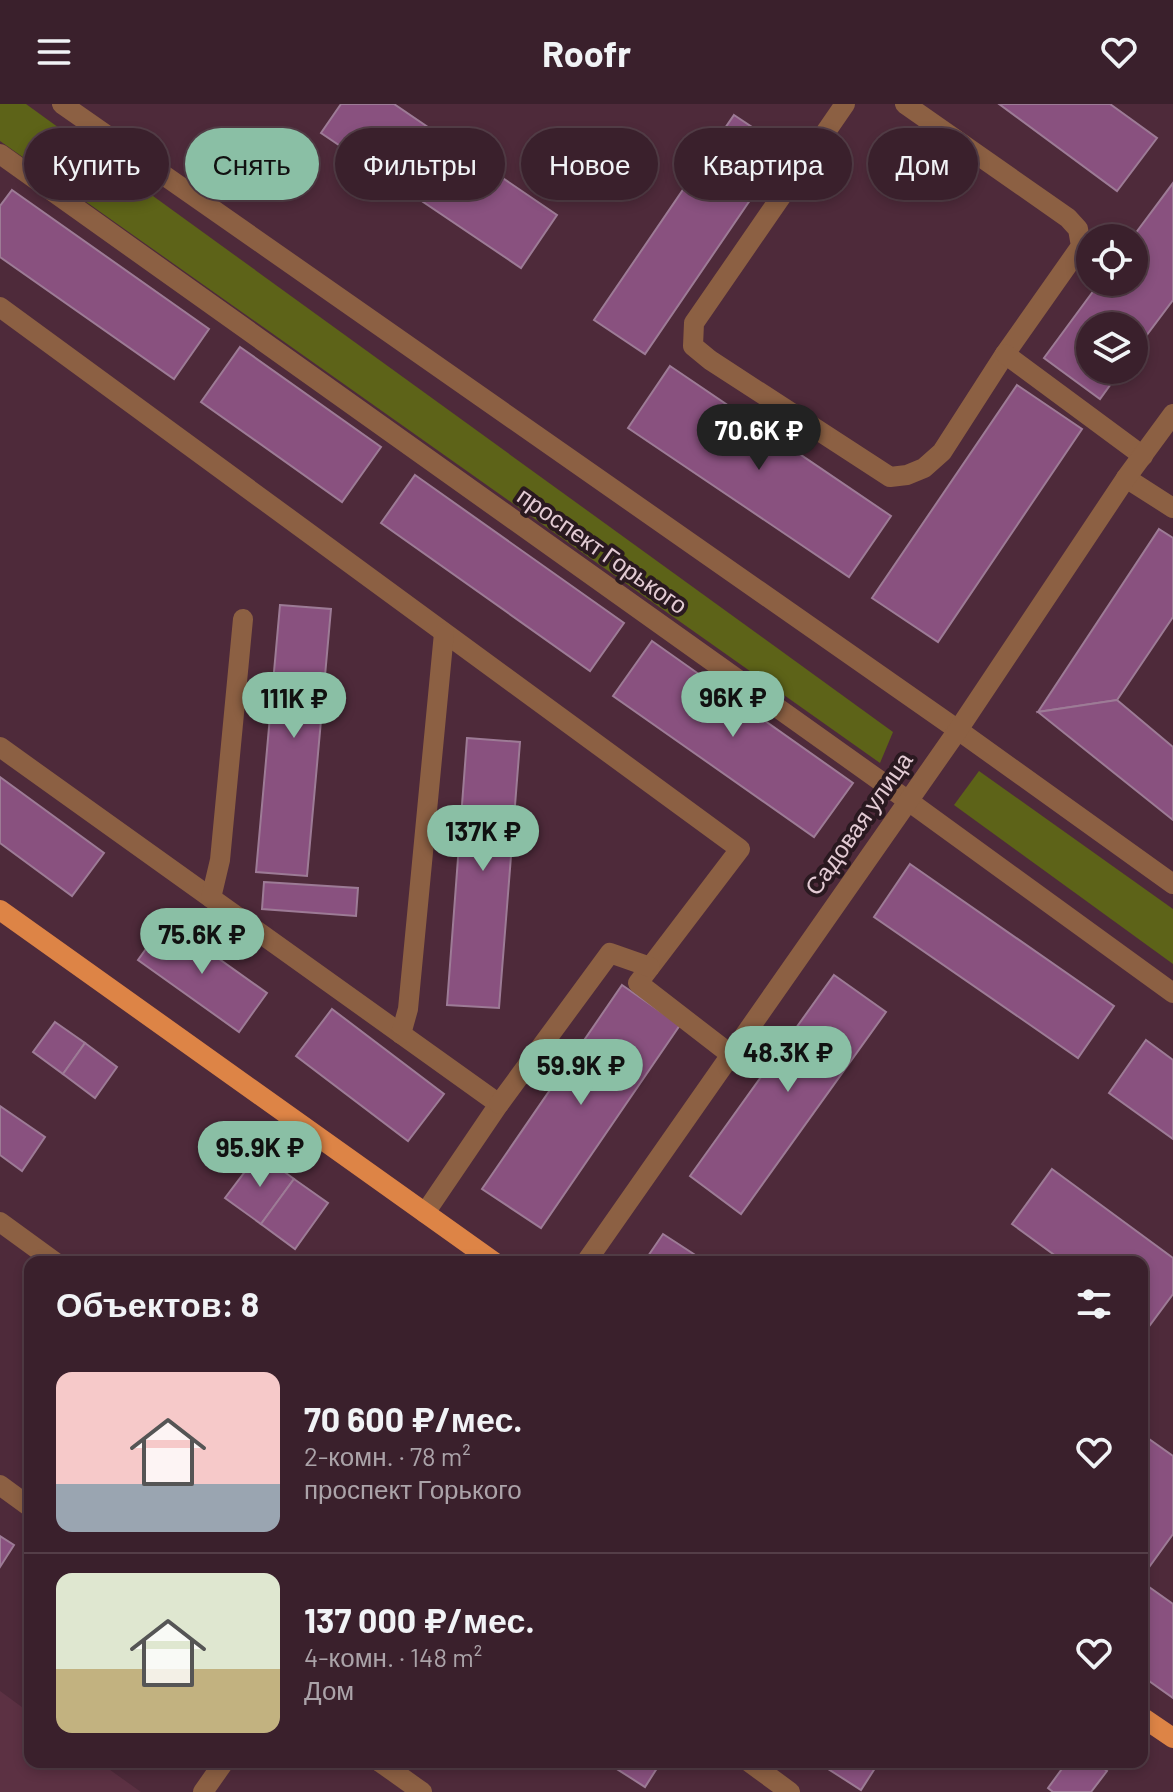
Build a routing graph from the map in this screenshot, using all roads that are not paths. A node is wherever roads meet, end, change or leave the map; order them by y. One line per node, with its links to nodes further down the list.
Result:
1 (62, 104): 13 (street)
2 (845, 104): 6 (street)
3 (905, 104): 6 (street)
4 (0, 154): 15 (street, проспект Горького)
5 (0, 307): 12 (street)
6 (1005, 354): 8 (street)
7 (1173, 414): 8 (street, Садовая улица)
8 (1143, 456): 9 (street, Садовая улица)
9 (1126, 478): 10 (street); 13 (street, Садовая улица)
10 (1173, 508)
11 (243, 619): 17 (street)
12 (444, 633): 19 (street); 21 (street)
13 (958, 730): 15 (street, Садовая улица); 16 (street)
14 (0, 747): 17 (street)
15 (907, 800): 20 (street, проспект Горького); 22 (street, Садовая улица)
16 (1173, 884)
17 (211, 898): 21 (street)
18 (0, 910): 24 (main road)
19 (650, 967): 22 (street); 23 (street)
20 (1173, 993)
21 (401, 1034): 23 (street)
22 (730, 1054): 28 (street, Садовая улица)
23 (499, 1104): 24 (street)
24 (425, 1213): 27 (main road)
25 (0, 1222): 26 (street)
26 (47, 1256)
27 (486, 1256)
28 (590, 1256)
29 (0, 1485): 30 (street)
30 (24, 1503)
31 (1148, 1721): 32 (main road)
32 (1173, 1738)
33 (220, 1768): 36 (street)
34 (388, 1768): 37 (street)
35 (757, 1768): 38 (street)
36 (203, 1792)
37 (422, 1792)
38 (790, 1792)

